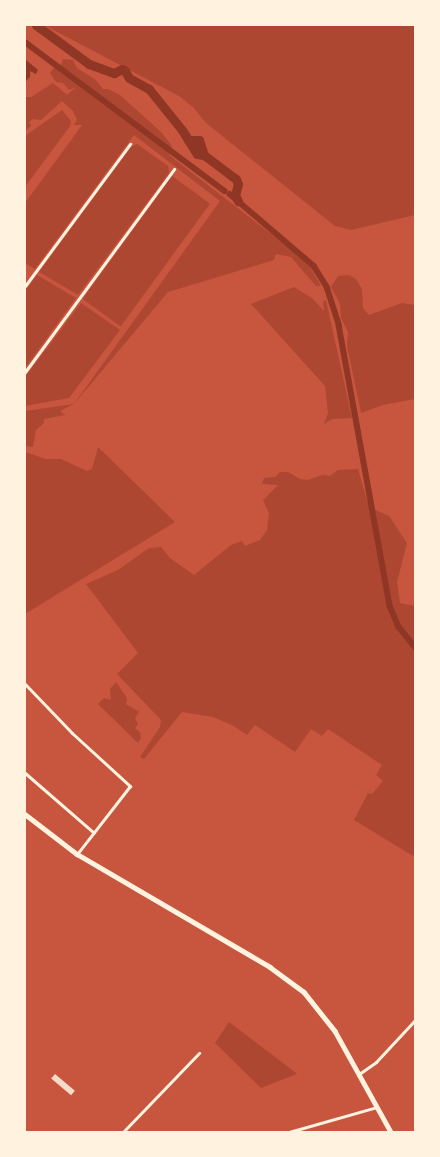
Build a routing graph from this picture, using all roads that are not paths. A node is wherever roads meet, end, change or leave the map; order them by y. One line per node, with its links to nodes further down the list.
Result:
1 (130, 144): 3 (street)
2 (174, 169): 4 (street)
3 (25, 286)
4 (25, 372)
5 (25, 684): 8 (street)
6 (25, 773): 8 (street)
7 (25, 814): 9 (main road)
8 (94, 833): 9 (street)
9 (77, 854): 12 (main road)
10 (415, 1020): 12 (street)
11 (199, 1053): 14 (street)
12 (359, 1074): 13 (main road)
13 (377, 1106): 15 (street); 16 (main road)
14 (123, 1132)
15 (289, 1132)
16 (391, 1132)

